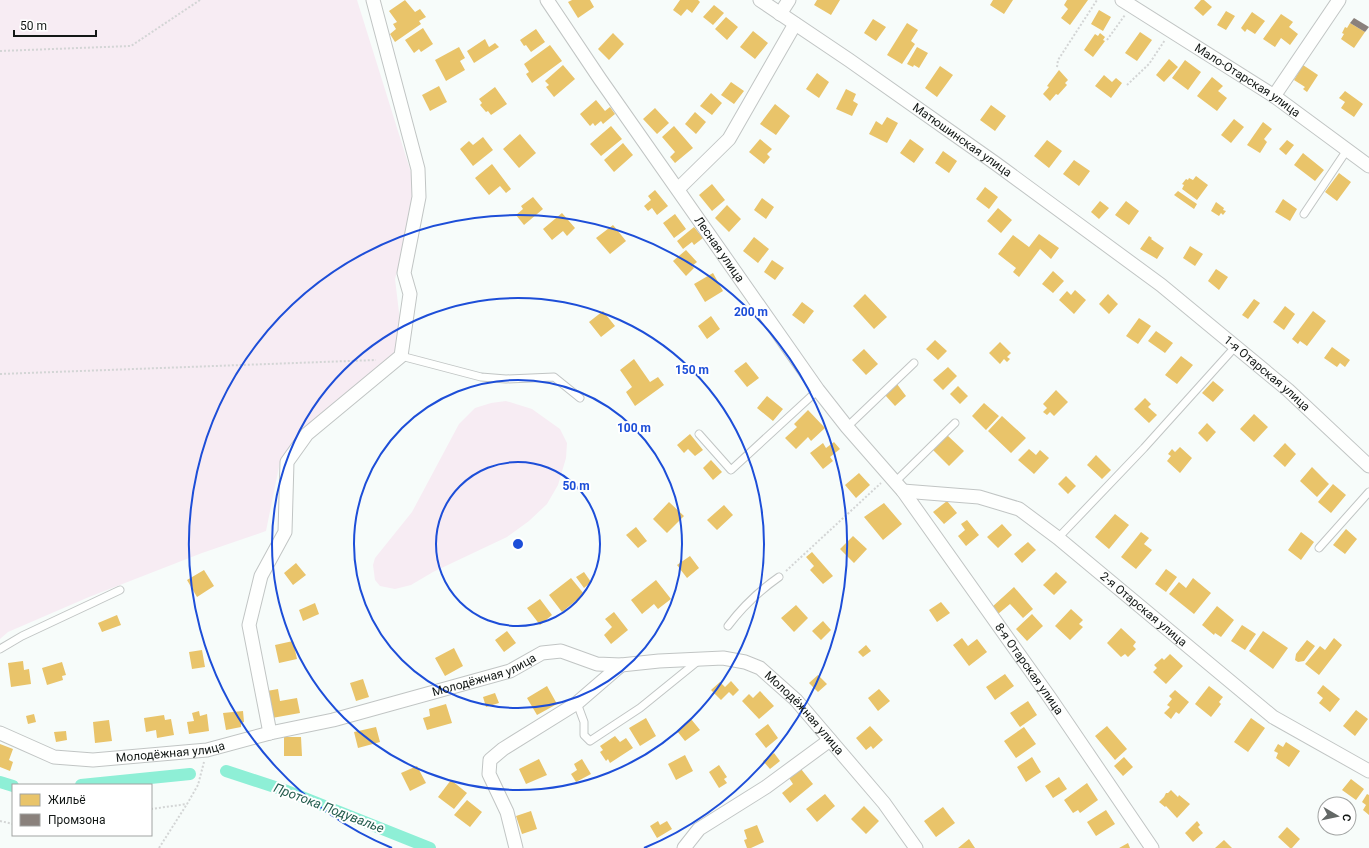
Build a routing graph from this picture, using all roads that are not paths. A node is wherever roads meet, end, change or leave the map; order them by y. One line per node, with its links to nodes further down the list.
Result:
1 (372, 0): 16 (street)
2 (547, 0): 12 (street, Лесная улица)
3 (760, 0): 7 (street, Матюшинская улица)
4 (789, 0): 7 (street)
5 (1339, 0): 9 (street)
6 (1127, 3): 9 (street, Мало-Отарская улица)
7 (780, 14): 8 (street, Матюшинская улица)
8 (795, 24): 12 (street); 14 (street, Матюшинская улица)
9 (1274, 96): 10 (street, Мало-Отарская улица)
10 (1347, 150): 11 (street, Мало-Отарская улица); 13 (lane)
11 (1369, 166)
12 (678, 189): 18 (street, Лесная улица)
13 (1304, 214)
14 (1161, 285): 15 (street, 1-я Отарская улица)
15 (1235, 347): 23 (street, 1-я Отарская улица); 26 (lane)
16 (398, 358): 19 (lane); 36 (street)
17 (914, 363): 21 (lane)
18 (818, 390): 21 (street, Лесная улица); 22 (lane)
19 (580, 398)
20 (955, 423): 24 (lane)
21 (847, 427): 24 (street, Лесная улица)
22 (699, 434)
23 (1369, 466)
24 (896, 483): 26 (street, 2-я Отарская улица); 42 (street, 8-я Отарская улица)
25 (1369, 492): 27 (lane)
26 (1058, 538): 38 (street, 2-я Отарская улица)
27 (1319, 548)
28 (779, 577): 30 (lane)
29 (120, 590): 31 (lane)
30 (728, 626)
31 (0, 649)
32 (700, 659): 33 (street, Молодёжная улица); 34 (lane); 37 (street, Молодёжная улица)
33 (622, 666): 34 (street); 36 (street, Молодёжная улица)
34 (577, 703): 39 (street)
35 (0, 733): 36 (street, Молодёжная улица)
36 (270, 733)
37 (830, 740): 40 (street); 41 (street, Молодёжная улица)
38 (1369, 771)
39 (516, 848)
40 (684, 848)
41 (916, 848)
42 (1152, 848)

